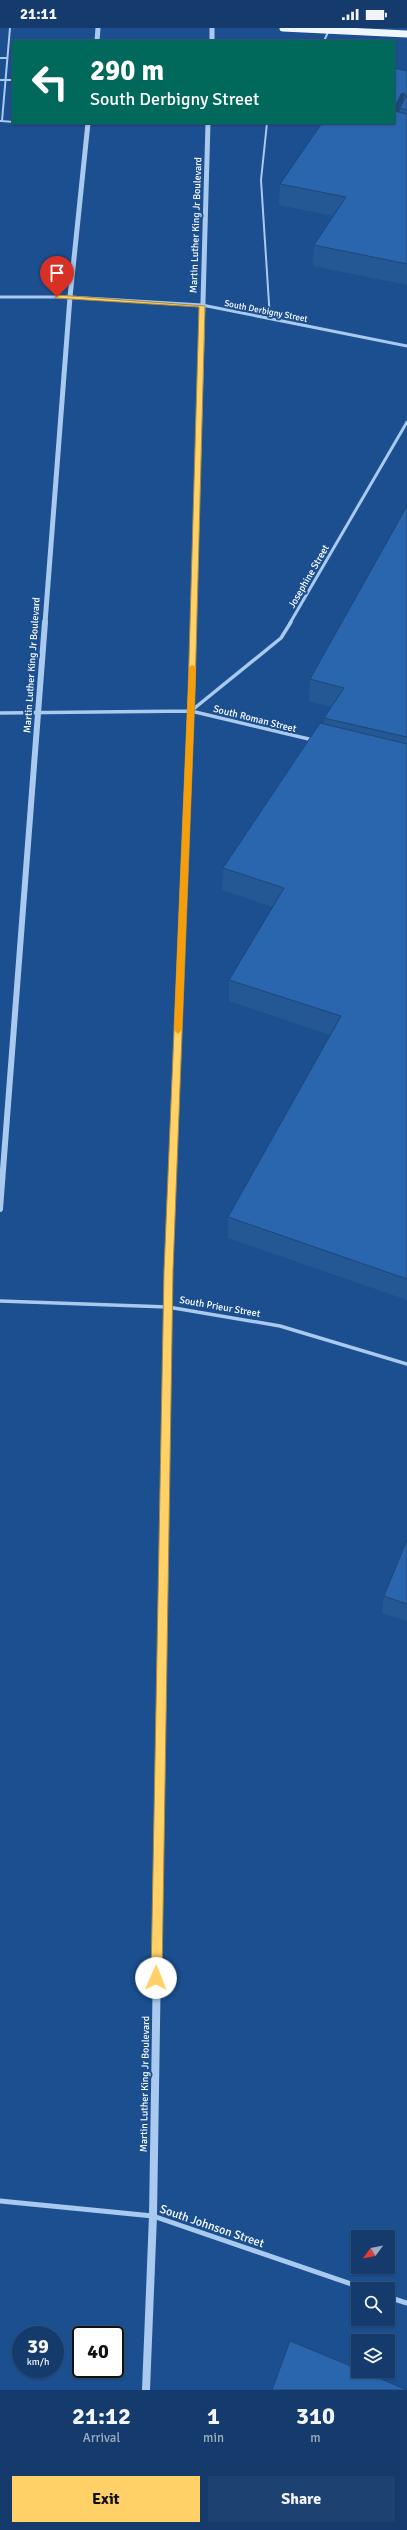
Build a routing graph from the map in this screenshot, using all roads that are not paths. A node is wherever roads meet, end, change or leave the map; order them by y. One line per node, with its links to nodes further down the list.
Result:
1 (10, 28): 12 (lane)
2 (98, 28): 8 (street)
3 (212, 28): 9 (street)
4 (283, 28): 6 (main road)
5 (341, 29): 6 (main road); 7 (main road)
6 (329, 30): 10 (lane)
7 (407, 34)
8 (96, 40)
9 (212, 40)
10 (324, 40)
11 (0, 58): 12 (lane)
12 (7, 58): 14 (lane)
13 (0, 80): 14 (lane)
14 (5, 80): 15 (lane); 16 (lane)
15 (12, 80)
16 (2, 104): 17 (lane)
17 (1, 121): 18 (lane)
18 (12, 122)
19 (88, 124): 23 (street, Martin Luther King Jr Boulevard)
20 (208, 124): 24 (street, Martin Luther King Jr Boulevard)
21 (267, 124): 25 (lane)
22 (0, 297): 23 (street, South Derbigny Street)
23 (70, 297): 24 (street, South Derbigny Street); 30 (street, Martin Luther King Jr Boulevard)
24 (202, 306): 25 (street, South Derbigny Street); 28 (street, Martin Luther King Jr Boulevard)
25 (270, 319): 26 (street, South Derbigny Street)
26 (407, 346)
27 (407, 422): 28 (street, Josephine Street)
28 (191, 711): 30 (street, South Roman Street); 31 (street, South Roman Street); 34 (street, Martin Luther King Jr Boulevard)
29 (0, 713): 30 (street, South Roman Street)
30 (38, 713): 32 (street, Martin Luther King Jr Boulevard)
31 (322, 742)
32 (0, 1209)
33 (0, 1301): 34 (street, South Prieur Street)
34 (168, 1307): 35 (street, South Prieur Street); 37 (street, Martin Luther King Jr Boulevard)
35 (407, 1364)
36 (0, 2201): 37 (street, South Johnson Street)
37 (153, 2216): 38 (street, South Johnson Street); 41 (street, Martin Luther King Jr Boulevard)
38 (351, 2284)
39 (395, 2299): 40 (street)
40 (407, 2303)
41 (146, 2390)

